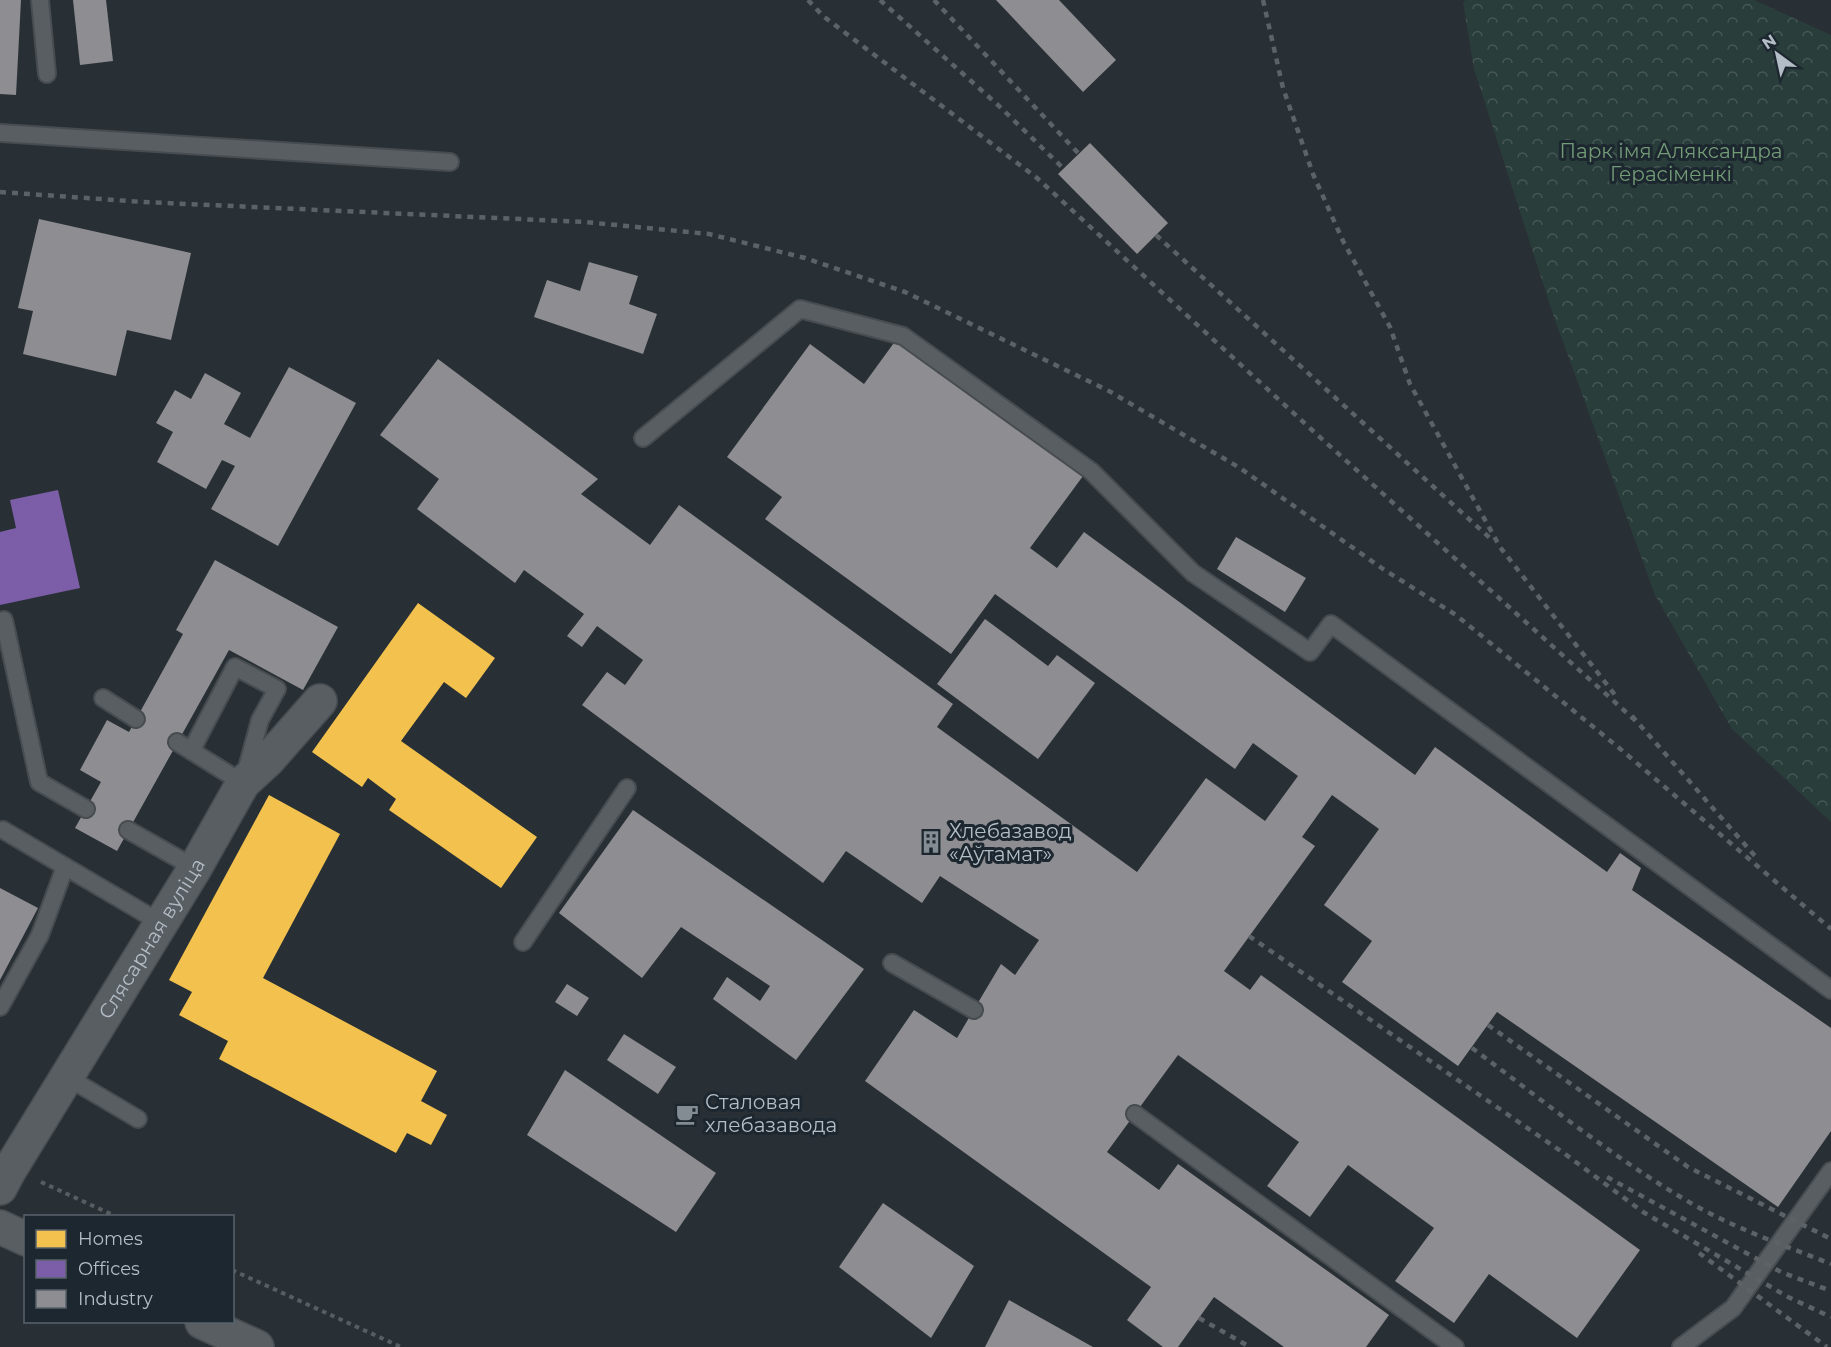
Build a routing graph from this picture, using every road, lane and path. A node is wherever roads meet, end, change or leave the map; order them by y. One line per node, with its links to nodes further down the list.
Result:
1 (40, 0): 2 (lane)
2 (47, 74)
3 (0, 133): 4 (lane)
4 (450, 162)
5 (643, 438): 20 (lane)
6 (4, 620): 12 (lane)
7 (103, 698): 9 (lane)
8 (320, 701): 10 (street, Слясарная вуліца)
9 (136, 719)
10 (243, 783): 10 (lane); 16 (street, Слясарная вуліца)
11 (627, 788): 18 (lane)
12 (86, 808)
13 (3, 830): 15 (lane)
14 (128, 830): 16 (lane)
15 (64, 867): 17 (lane); 21 (lane)
16 (195, 868): 17 (street, Слясарная вуліца)
17 (161, 923): 23 (street, Слясарная вуліца)
18 (523, 942)
19 (892, 963): 22 (lane)
20 (1831, 990)
21 (0, 1007)
22 (974, 1010)
23 (67, 1077): 25 (lane); 27 (street, Слясарная вуліца)
24 (1135, 1114): 35 (lane)
25 (138, 1119)
26 (1831, 1171): 36 (lane)
27 (4, 1180): 28 (path)
28 (114, 1215)
29 (0, 1227): 30 (street)
30 (24, 1238)
31 (234, 1271): 34 (path)
32 (204, 1323): 33 (street)
33 (257, 1347)
34 (401, 1347)
35 (1455, 1347)
36 (1681, 1347)

